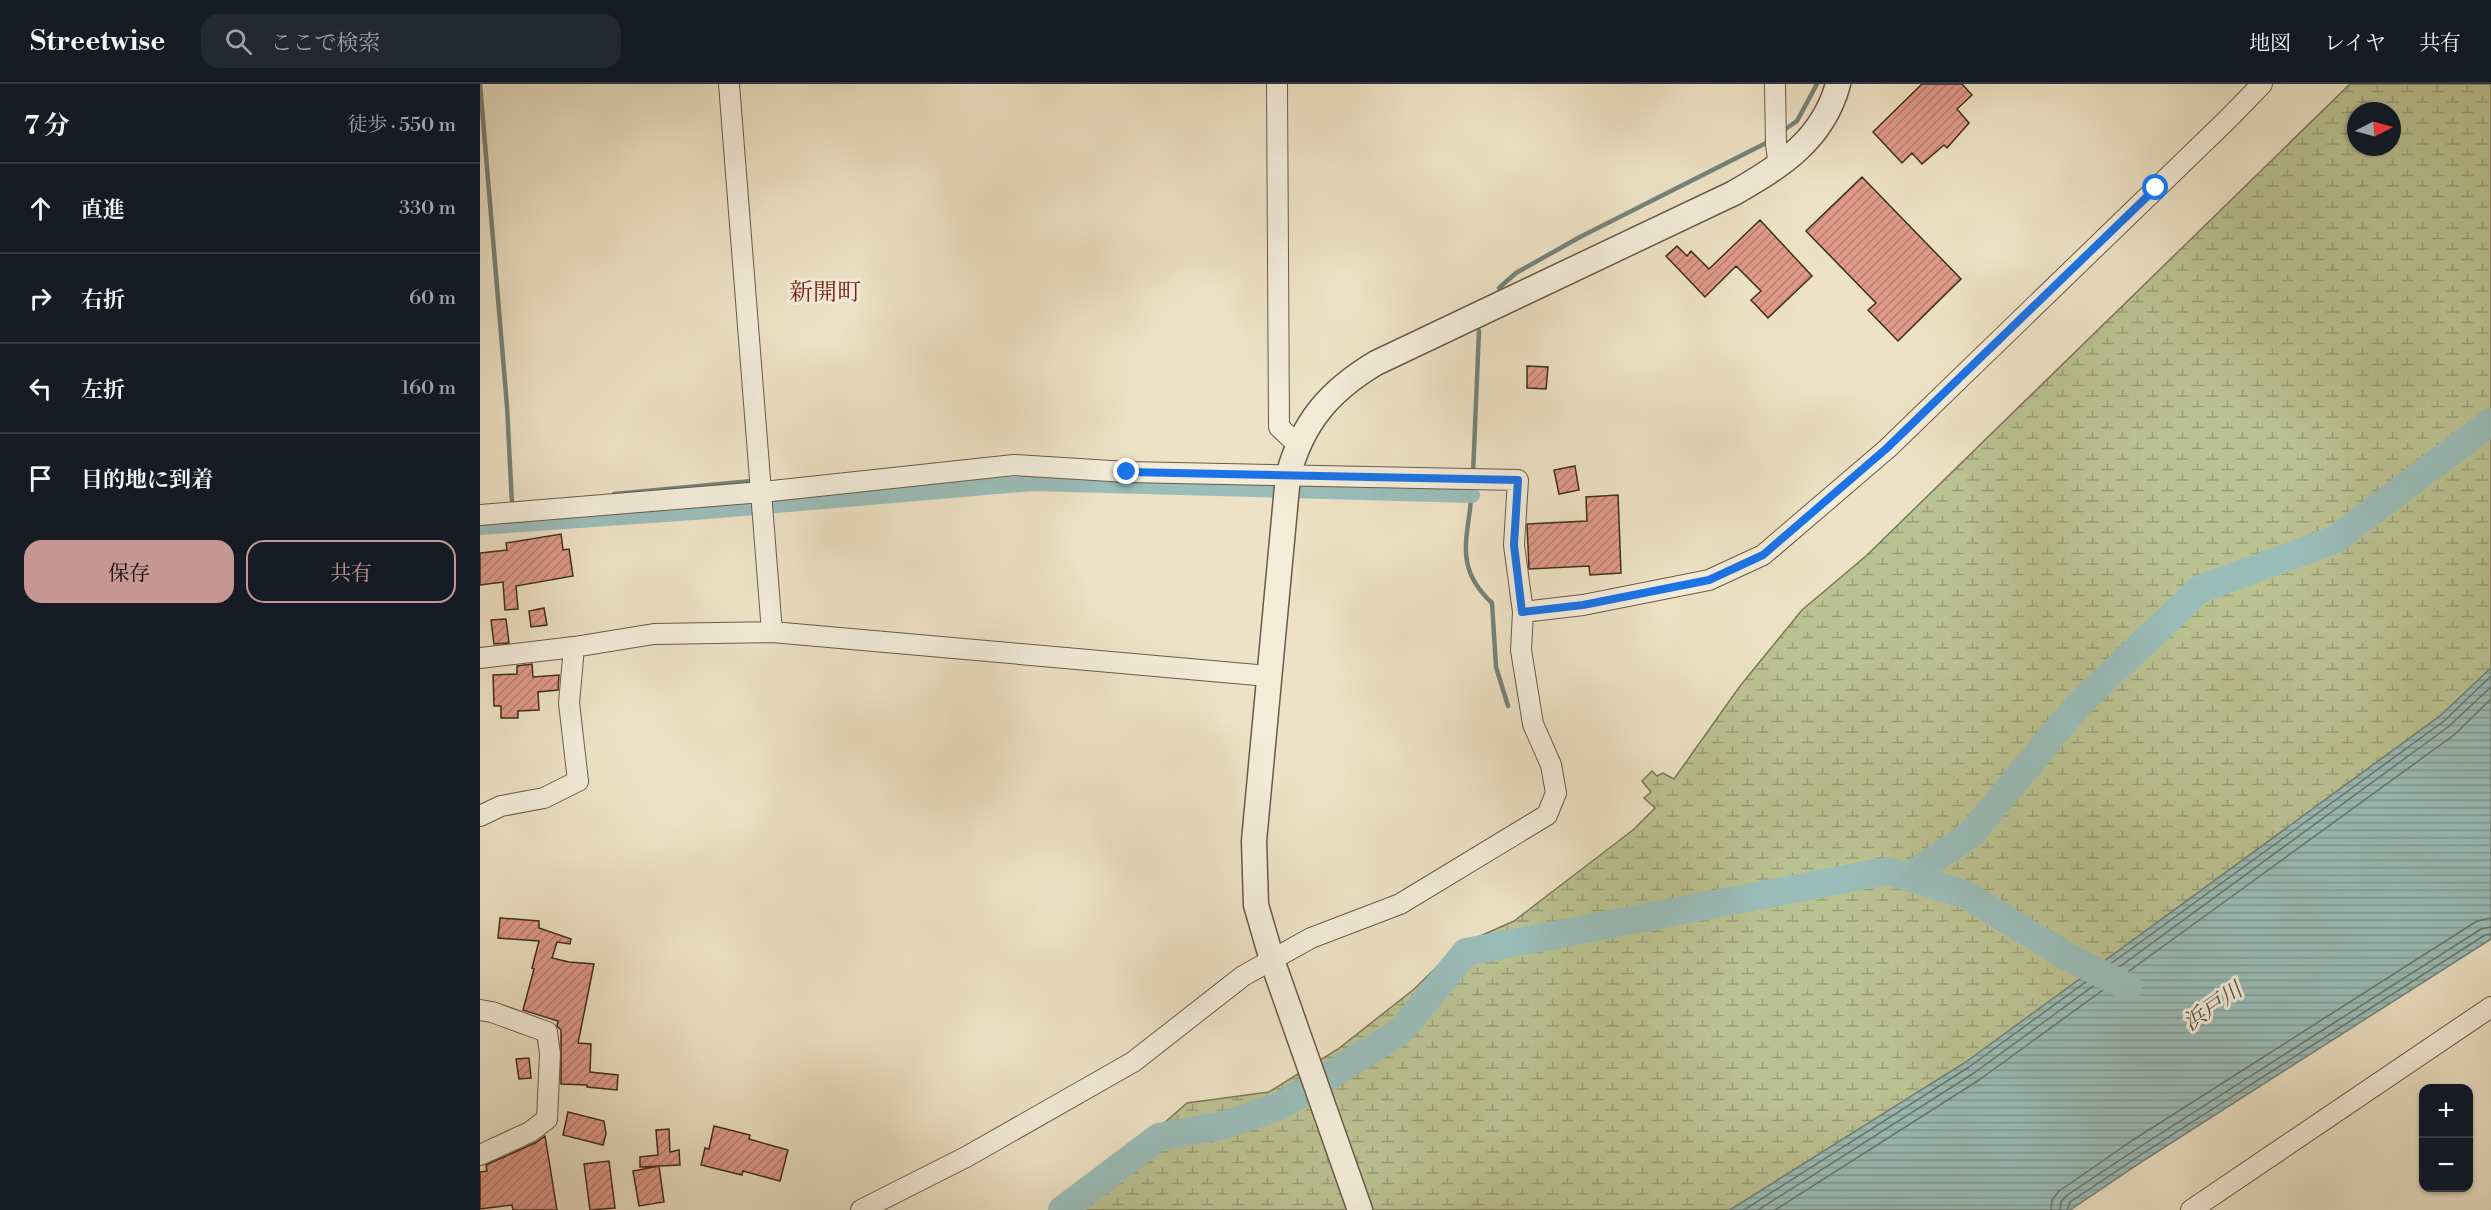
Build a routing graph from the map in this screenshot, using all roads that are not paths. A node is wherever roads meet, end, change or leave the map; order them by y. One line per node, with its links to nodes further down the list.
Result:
1 (729, 84): 9 (street)
2 (1277, 84): 7 (street)
3 (1775, 84): 6 (street)
4 (1838, 84): 6 (street)
5 (2262, 84): 11 (street)
6 (1777, 146): 7 (street)
7 (1298, 445): 8 (street)
8 (1286, 488): 9 (street); 11 (street); 15 (street)
9 (762, 492): 10 (street); 12 (street)
10 (480, 515)
11 (1522, 612): 17 (street)
12 (772, 632): 13 (street); 15 (street)
13 (574, 647): 14 (street); 16 (street)
14 (480, 658)
15 (1268, 675): 17 (street)
16 (480, 816)
17 (1272, 960): 21 (street); 22 (street)
18 (2491, 1006): 23 (street)
19 (480, 1010): 20 (street)
20 (480, 1155)
21 (861, 1210)
22 (1360, 1210)
23 (2191, 1210)

